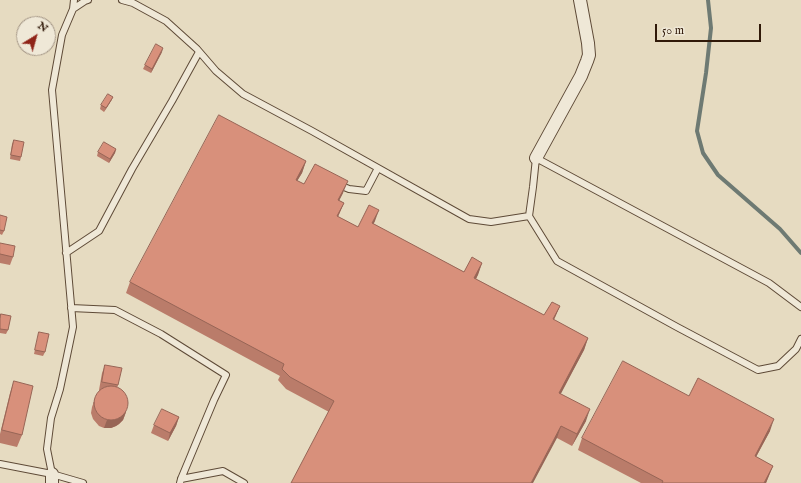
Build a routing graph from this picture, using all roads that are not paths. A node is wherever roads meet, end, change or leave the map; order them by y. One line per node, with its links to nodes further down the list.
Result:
1 (74, 0): 5 (lane)
2 (88, 0): 5 (lane)
3 (122, 0): 6 (lane)
4 (580, 0): 7 (street)
5 (73, 9): 11 (lane)
6 (200, 52): 8 (lane); 11 (lane)
7 (536, 158): 10 (lane); 12 (lane)
8 (378, 168): 9 (lane); 10 (lane)
9 (332, 182)
10 (530, 216): 14 (lane)
11 (66, 253): 13 (lane)
12 (801, 307)
13 (71, 308): 16 (lane); 17 (lane)
14 (801, 338)
15 (0, 464): 16 (lane)
16 (52, 478): 18 (lane)
17 (180, 481): 19 (lane)
18 (84, 483)
19 (244, 483)

